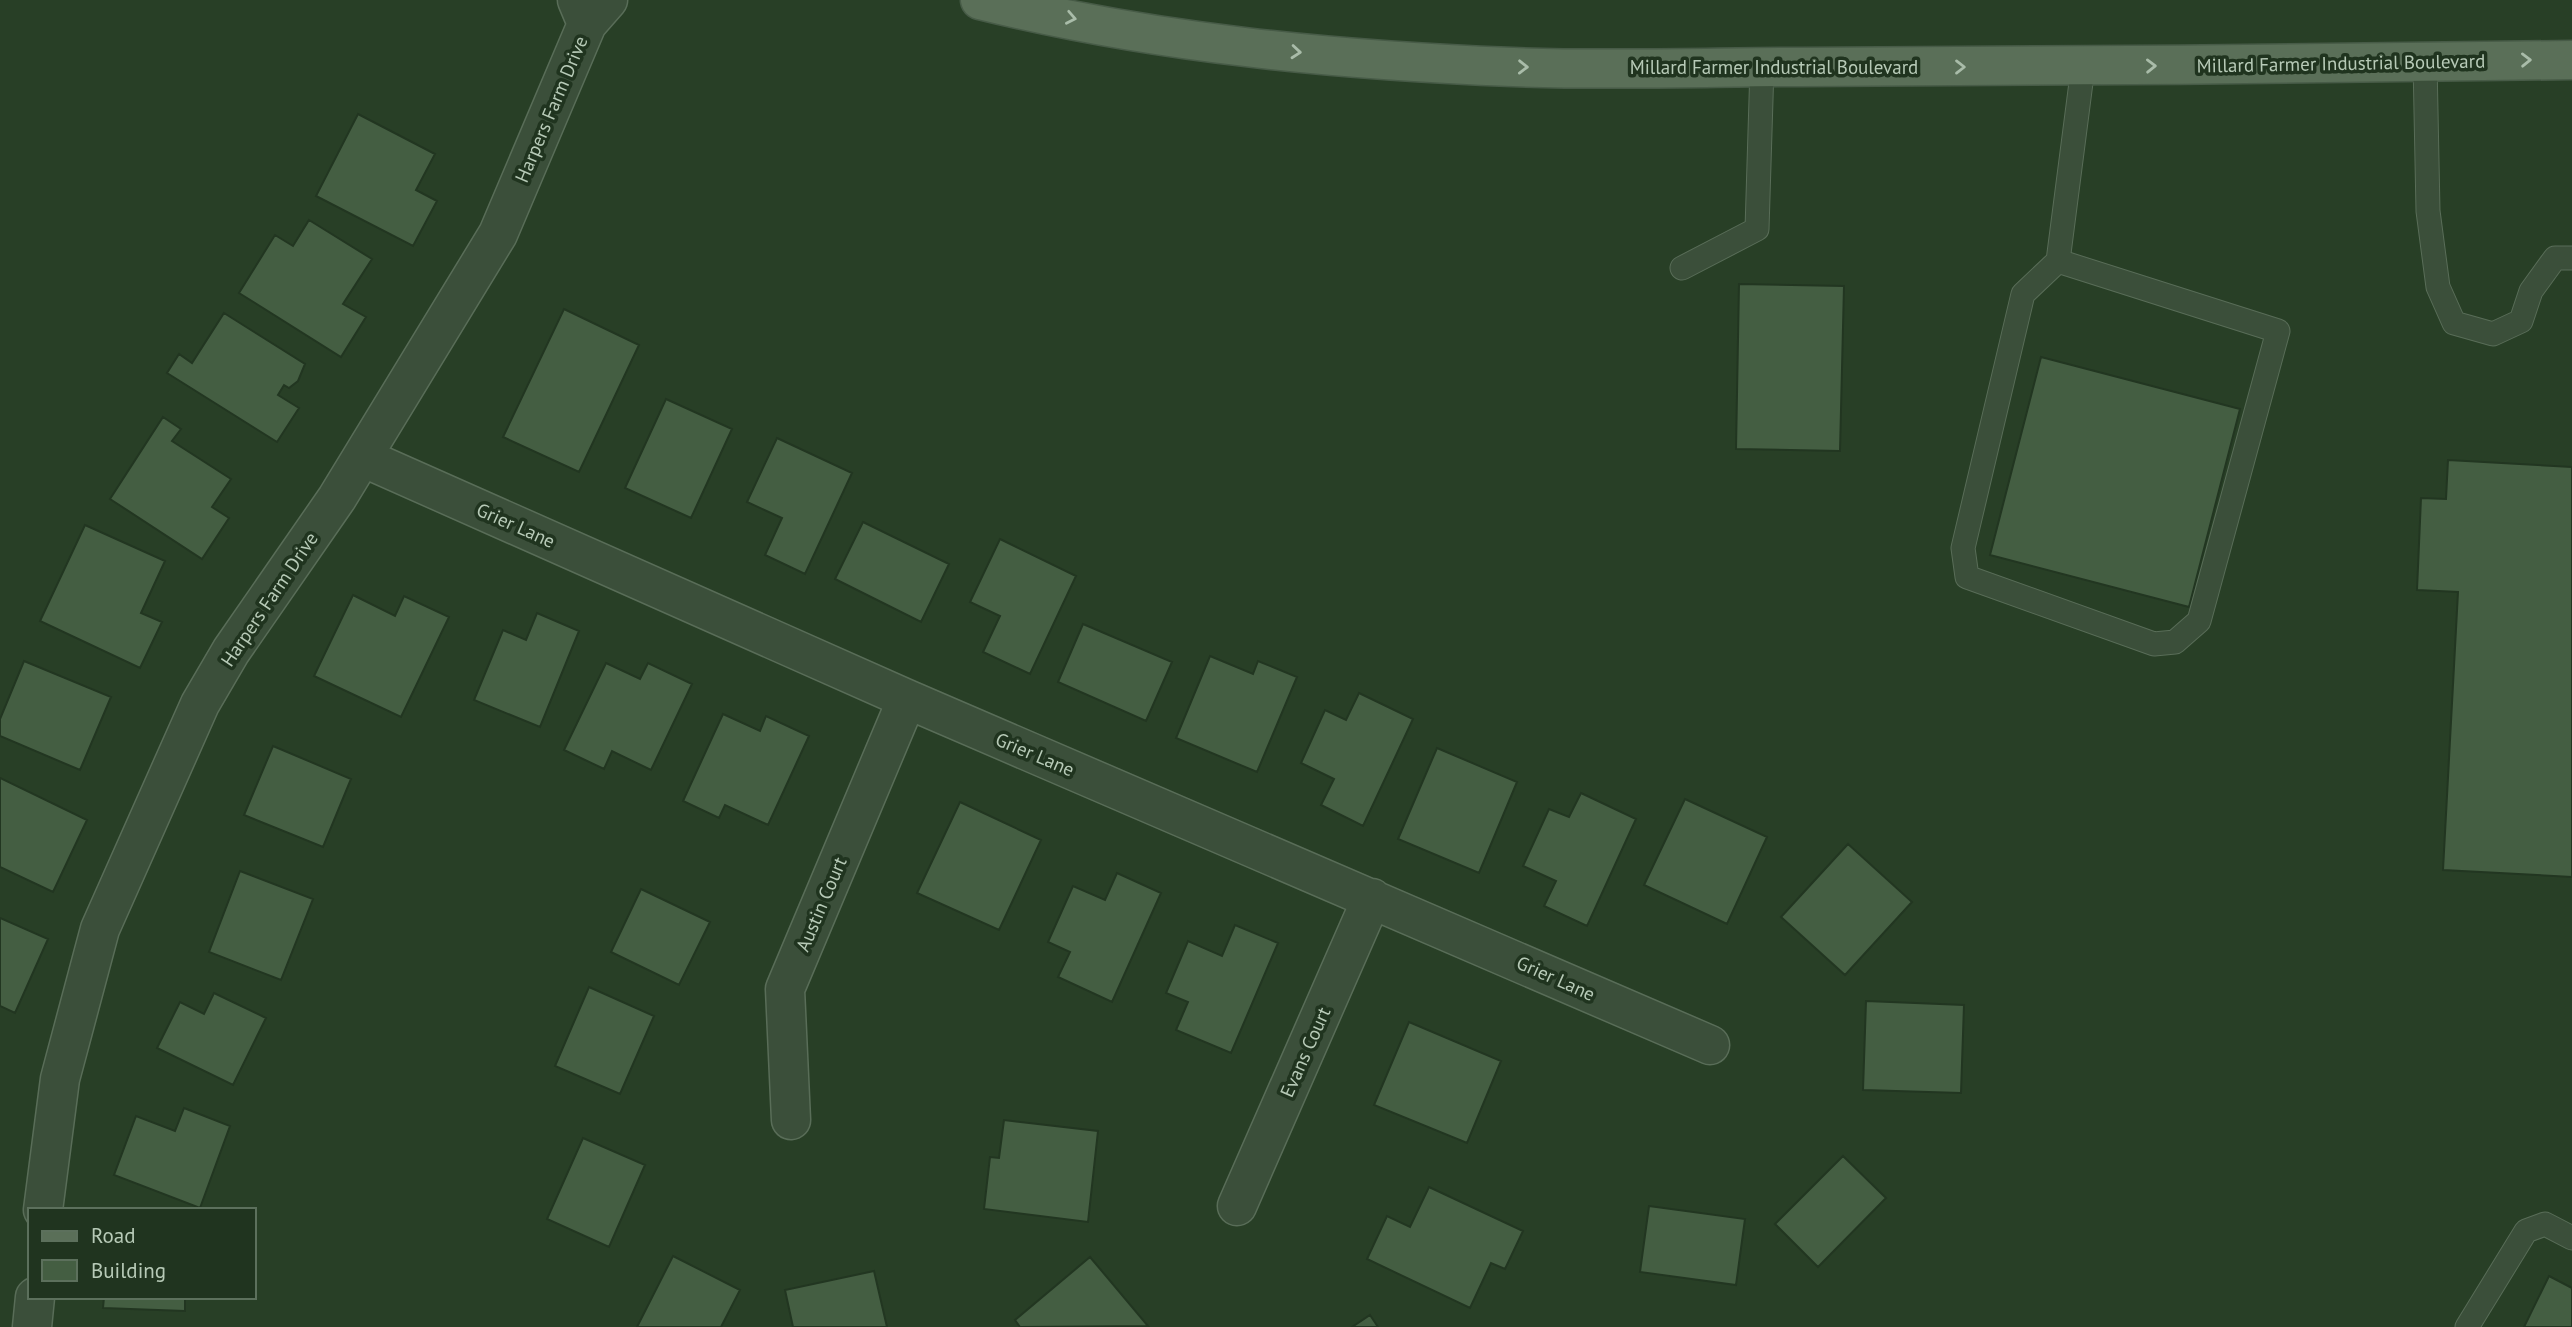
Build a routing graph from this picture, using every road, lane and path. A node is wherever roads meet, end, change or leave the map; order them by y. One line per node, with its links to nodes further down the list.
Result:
1 (980, 0): 5 (main road, Millard Farmer Industrial Boulevard, one-way to 5)
2 (591, 8): 10 (street, Harpers Farm Drive)
3 (2572, 60): 4 (main road, Millard Farmer Industrial Boulevard, one-way to 3)
4 (2425, 62): 6 (main road, Millard Farmer Industrial Boulevard, one-way to 4); 7 (lane)
5 (1762, 67): 6 (main road, Millard Farmer Industrial Boulevard, one-way to 6); 9 (lane)
6 (2083, 67): 8 (lane)
7 (2572, 258)
8 (2058, 261): 8 (lane)
9 (1682, 268)
10 (362, 457): 11 (street, Grier Lane); 16 (street, Harpers Farm Drive)
11 (907, 699): 12 (street, Grier Lane); 14 (street, Austin Court)
12 (1372, 898): 13 (street, Grier Lane); 15 (street, Evans Court)
13 (1710, 1045)
14 (791, 1119)
15 (1237, 1206)
16 (43, 1208)
17 (2572, 1238): 20 (lane)
18 (35, 1299): 19 (street)
19 (32, 1327)
20 (2467, 1327)

